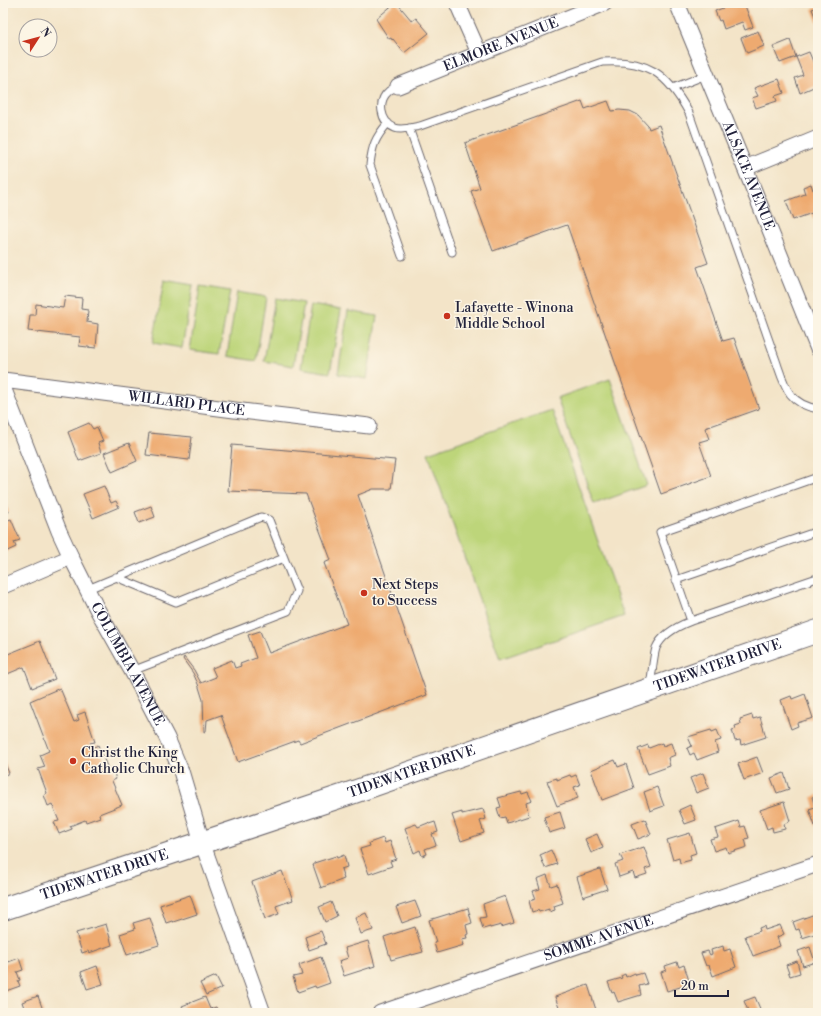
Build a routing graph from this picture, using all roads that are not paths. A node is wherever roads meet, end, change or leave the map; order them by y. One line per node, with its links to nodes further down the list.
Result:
1 (457, 3): 4 (street)
2 (605, 3): 4 (street, ELMORE AVENUE)
3 (676, 3): 5 (street, ALSACE AVENUE)
4 (479, 53): 6 (street, ELMORE AVENUE)
5 (706, 75): 7 (lane); 11 (street, ALSACE AVENUE)
6 (398, 86): 8 (lane)
7 (673, 88): 9 (lane); 17 (lane)
8 (388, 123): 9 (lane); 13 (lane)
9 (409, 128): 12 (lane)
10 (818, 138): 11 (street)
11 (745, 168): 14 (street, ALSACE AVENUE)
12 (452, 252)
13 (402, 256)
14 (818, 349)
15 (3, 380): 18 (street, WILLARD PLACE)
16 (3, 387): 22 (street, COLUMBIA AVENUE)
17 (818, 409)
18 (369, 426)
19 (816, 478): 20 (lane); 26 (lane)
20 (818, 489)
21 (818, 530): 26 (lane)
22 (71, 557): 27 (street); 28 (street, COLUMBIA AVENUE)
23 (284, 558): 24 (lane); 24 (lane); 31 (lane)
24 (116, 577): 28 (lane)
25 (818, 579): 29 (lane)
26 (676, 580): 29 (lane)
27 (3, 586)
28 (88, 589): 31 (street, COLUMBIA AVENUE)
29 (691, 620): 32 (lane)
30 (818, 631): 32 (highway, TIDEWATER DRIVE)
31 (132, 671): 33 (street, COLUMBIA AVENUE)
32 (650, 689): 33 (highway, TIDEWATER DRIVE)
33 (202, 842): 35 (highway, TIDEWATER DRIVE); 36 (street, COLUMBIA AVENUE)
34 (818, 864): 37 (street, SOMME AVENUE)
35 (3, 909)
36 (263, 1013)
37 (380, 1013)

